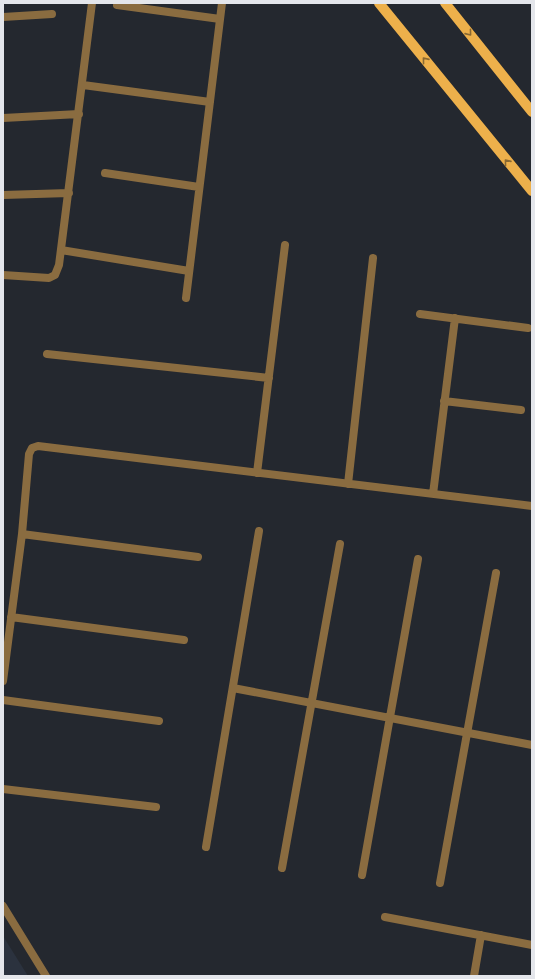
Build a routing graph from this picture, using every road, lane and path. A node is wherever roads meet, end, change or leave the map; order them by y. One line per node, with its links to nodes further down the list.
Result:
1 (92, 3): 9 (street)
2 (222, 3): 8 (street)
3 (379, 3): 16 (main road, one-way to 3)
4 (445, 3): 11 (main road, one-way to 11)
5 (116, 5): 8 (street)
6 (52, 14): 7 (street)
7 (3, 17)
8 (220, 19): 10 (street)
9 (83, 85): 10 (street); 12 (street)
10 (210, 102): 15 (street)
11 (532, 112)
12 (79, 114): 13 (street); 17 (street)
13 (3, 118)
14 (105, 173): 15 (street)
15 (199, 187): 22 (street)
16 (532, 191)
17 (69, 193): 18 (street); 20 (street)
18 (3, 195)
19 (285, 244): 29 (street)
20 (61, 250): 22 (street); 23 (street)
21 (373, 258): 33 (street)
22 (189, 271): 24 (street)
23 (3, 275)
24 (186, 298)
25 (420, 314): 26 (street)
26 (455, 318): 27 (street); 30 (street)
27 (528, 328)
28 (47, 354): 29 (street)
29 (269, 378): 32 (street)
30 (444, 401): 31 (street); 34 (street)
31 (521, 410)
32 (257, 473): 33 (street); 37 (street)
33 (348, 484): 34 (street)
34 (433, 494): 35 (street)
35 (532, 506)
36 (259, 531): 45 (street)
37 (22, 534): 39 (street); 42 (street)
38 (340, 544): 47 (street)
39 (198, 557)
40 (418, 559): 48 (street)
41 (496, 573): 50 (street)
42 (11, 617): 43 (street); 44 (street)
43 (184, 640)
44 (3, 681)
45 (233, 688): 47 (street); 54 (street)
46 (3, 700): 49 (street)
47 (311, 703): 48 (street); 55 (street)
48 (390, 718): 50 (street); 56 (street)
49 (159, 721)
50 (467, 733): 51 (street); 57 (street)
51 (532, 745)
52 (3, 790): 53 (street)
53 (156, 807)
54 (206, 847)
55 (282, 868)
56 (362, 875)
57 (440, 884)
58 (3, 906): 62 (street)
59 (385, 917): 60 (street)
60 (481, 935): 61 (street); 63 (street)
61 (532, 945)
62 (46, 976)
63 (474, 976)

